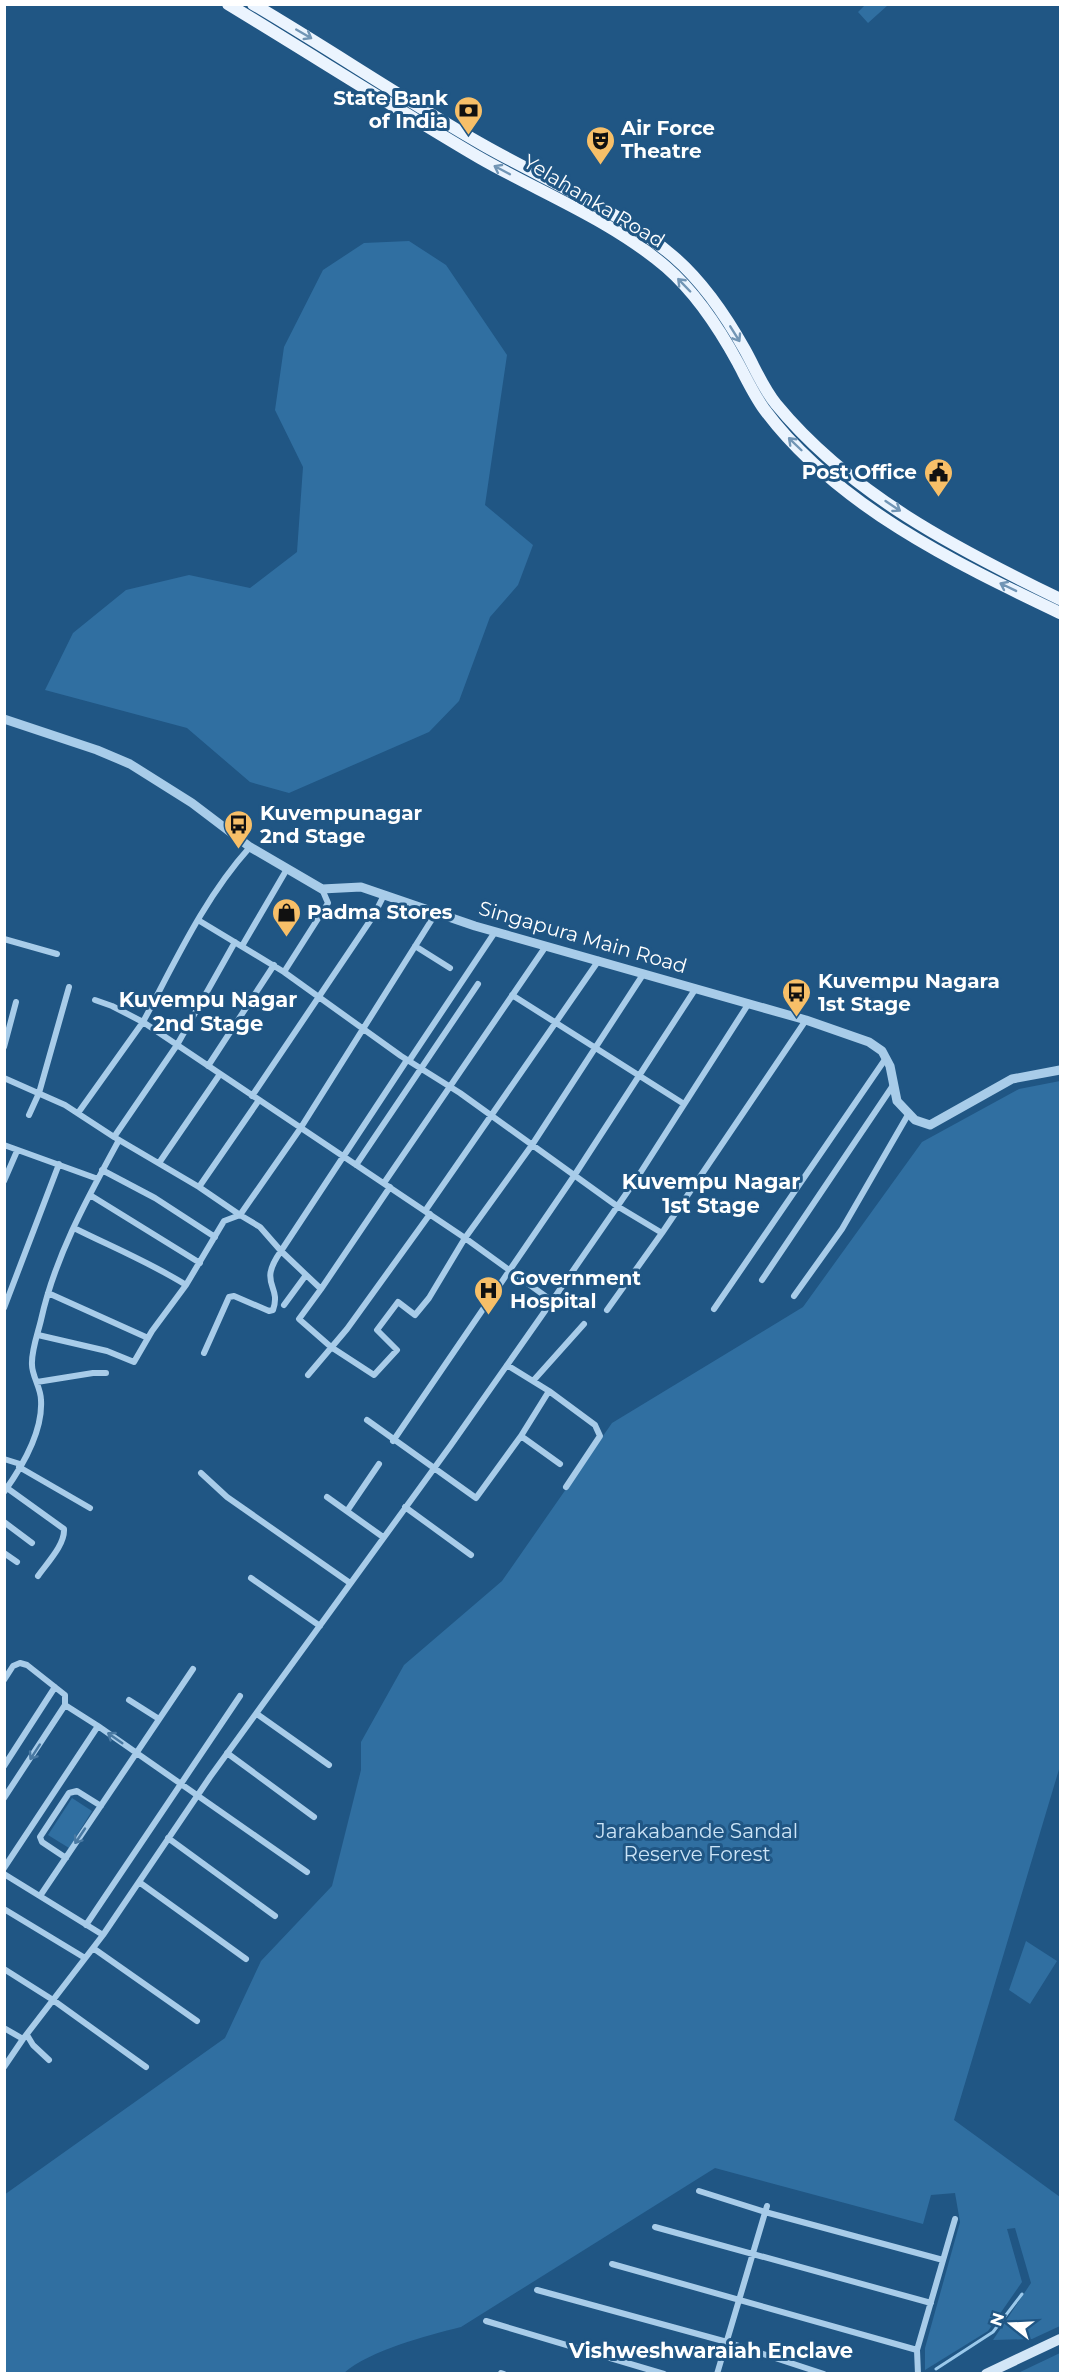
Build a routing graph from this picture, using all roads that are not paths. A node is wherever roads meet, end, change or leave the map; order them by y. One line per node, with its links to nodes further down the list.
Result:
1 (228, 4): 4 (main road, Yelahanka Road, one-way to 1)
2 (253, 4): 3 (main road, Yelahanka Road, one-way to 3)
3 (1060, 599)
4 (1060, 613)
5 (4, 719): 6 (street)
6 (250, 847): 7 (street); 11 (street)
7 (287, 869): 8 (street); 15 (street)
8 (322, 889): 9 (street, Singapura Main Road); 22 (street)
9 (384, 895): 10 (street, Singapura Main Road); 28 (street)
10 (436, 913): 12 (street, Singapura Main Road); 16 (street)
11 (198, 920): 14 (street); 33 (street)
12 (495, 932): 17 (street, Singapura Main Road); 40 (street)
13 (4, 939): 18 (street)
14 (235, 942): 15 (street); 36 (street)
15 (242, 946): 20 (street)
16 (415, 946): 21 (street); 35 (street)
17 (546, 946): 19 (street, Singapura Main Road); 27 (street)
18 (57, 954)
19 (599, 960): 23 (street, Singapura Main Road); 34 (street)
20 (274, 965): 22 (street); 41 (street)
21 (450, 968)
22 (284, 972): 28 (street)
23 (644, 973): 26 (street, Singapura Main Road); 38 (street)
24 (478, 984): 42 (street)
25 (69, 987): 49 (street)
26 (696, 988): 31 (street, Singapura Main Road); 45 (street)
27 (512, 995): 34 (street); 48 (street)
28 (320, 997): 35 (street); 50 (street)
29 (95, 1000): 33 (street)
30 (16, 1002): 37 (street)
31 (749, 1003): 32 (street, Singapura Main Road); 52 (street)
32 (806, 1020): 39 (street, Singapura Main Road); 77 (street)
33 (143, 1022): 36 (street); 53 (street)
34 (556, 1022): 38 (street); 56 (street)
35 (363, 1029): 40 (street); 57 (street)
36 (177, 1045): 41 (street); 58 (street)
37 (4, 1047)
38 (596, 1048): 45 (street); 60 (street)
39 (885, 1058): 47 (street); 92 (street)
40 (408, 1060): 42 (street); 62 (street)
41 (208, 1066): 44 (street)
42 (422, 1069): 48 (street); 65 (street)
43 (1060, 1070): 54 (street)
44 (220, 1074): 50 (street); 63 (street)
45 (639, 1076): 52 (street); 67 (street)
46 (4, 1078): 49 (street)
47 (894, 1084): 54 (street); 84 (street)
48 (450, 1086): 56 (street); 70 (street)
49 (39, 1092): 53 (street); 55 (street)
50 (252, 1096): 51 (street)
51 (259, 1100): 57 (street); 71 (street)
52 (684, 1104): 73 (street)
53 (78, 1113): 58 (street)
54 (909, 1113): 88 (street)
55 (29, 1115)
56 (492, 1116): 60 (street); 74 (street)
57 (300, 1129): 62 (street); 75 (street)
58 (117, 1139): 63 (street); 66 (street)
59 (4, 1145): 61 (street)
60 (532, 1145): 67 (street); 79 (street)
61 (17, 1150): 64 (street); 69 (street)
62 (342, 1156): 65 (street); 80 (street)
63 (159, 1163): 71 (street)
64 (59, 1164): 68 (street); 91 (street)
65 (357, 1165): 70 (street)
66 (102, 1170): 68 (street); 78 (street)
67 (574, 1176): 73 (street); 82 (street)
68 (98, 1179): 72 (street)
69 (4, 1181)
70 (387, 1185): 74 (street); 86 (street)
71 (199, 1187): 75 (street)
72 (90, 1194): 76 (street); 81 (street)
73 (617, 1206): 77 (street); 89 (street)
74 (428, 1212): 79 (street); 97 (street)
75 (240, 1215): 78 (street); 80 (street)
76 (74, 1228): 85 (street); 87 (street)
77 (662, 1233): 93 (street)
78 (215, 1237): 81 (street)
79 (465, 1238): 82 (street); 97 (street)
80 (281, 1251): 83 (street); 98 (street)
81 (200, 1263): 85 (street)
82 (511, 1269): 89 (street); 107 (street)
83 (306, 1275): 86 (street); 90 (street)
84 (762, 1280)
85 (186, 1286): 96 (street)
86 (321, 1289): 97 (street)
87 (48, 1293): 95 (street); 96 (street)
88 (794, 1296)
89 (552, 1301): 99 (street)
90 (284, 1305)
91 (4, 1308)
92 (714, 1309)
93 (607, 1310)
94 (584, 1324): 102 (street)
95 (38, 1335): 96 (street); 103 (street)
96 (148, 1338)
97 (332, 1347): 101 (street)
98 (204, 1353)
99 (507, 1365): 102 (street); 112 (street)
100 (106, 1373): 103 (street)
101 (308, 1375)
102 (533, 1381): 104 (street)
103 (37, 1382): 111 (street)
104 (549, 1391): 106 (street); 114 (street)
105 (367, 1420): 107 (street)
106 (521, 1436): 110 (street); 112 (street)
107 (393, 1441): 112 (street)
108 (4, 1459): 111 (street)
109 (379, 1464): 119 (street)
110 (560, 1464)
111 (19, 1466): 115 (street); 118 (street)
112 (434, 1468): 117 (street)
113 (201, 1473): 128 (street)
114 (566, 1486)
115 (6, 1490): 126 (street)
116 (327, 1497): 119 (street)
117 (405, 1507): 121 (street); 124 (street)
118 (90, 1508)
119 (347, 1511): 121 (street)
120 (4, 1522): 122 (street)
121 (383, 1537): 128 (street)
122 (32, 1543)
123 (4, 1553): 125 (street)
124 (471, 1555)
125 (17, 1562)
126 (38, 1576)
127 (251, 1578): 129 (street)
128 (350, 1583): 129 (street)
129 (320, 1626): 136 (street)
130 (193, 1669): 137 (street)
131 (4, 1680): 132 (street)
132 (55, 1687): 135 (street); 142 (street)
133 (240, 1696): 143 (street)
134 (129, 1700): 137 (street)
135 (65, 1706): 138 (street); 145 (street, one-way to 145)
136 (257, 1714): 140 (street); 141 (street)
137 (159, 1719): 139 (street)
138 (98, 1726): 139 (street, one-way to 138); 150 (street)
139 (136, 1753): 143 (street); 146 (street)
140 (227, 1753): 144 (street); 147 (street)
141 (329, 1765)
142 (4, 1766)
143 (180, 1784): 144 (street); 157 (street)
144 (197, 1796): 148 (street); 151 (street)
145 (4, 1798)
146 (100, 1806): 149 (street, one-way to 149); 149 (street)
147 (314, 1816)
148 (168, 1838): 153 (street); 156 (street)
149 (66, 1858): 154 (street)
150 (4, 1868)
151 (307, 1872)
152 (4, 1874): 154 (street)
153 (139, 1882): 158 (street); 161 (street)
154 (40, 1896): 157 (street)
155 (4, 1909): 160 (street)
156 (275, 1916)
157 (86, 1925): 158 (street)
158 (103, 1935): 159 (street)
159 (93, 1948): 160 (street); 164 (street)
160 (85, 1958): 163 (street)
161 (246, 1959)
162 (4, 1969): 163 (street)
163 (53, 2000): 166 (street); 169 (street)
164 (197, 2021)
165 (4, 2028): 166 (street)
166 (25, 2037): 167 (street); 168 (street)
167 (49, 2060)
168 (4, 2067)
169 (146, 2067)
170 (699, 2191): 171 (street)
171 (766, 2209): 174 (street); 175 (street)
172 (955, 2219): 175 (street)
173 (655, 2227): 174 (street)
174 (753, 2254): 178 (street); 179 (street)
175 (943, 2260): 179 (street)
176 (612, 2264): 178 (street)
177 (537, 2290): 182 (street)
178 (740, 2298): 182 (street); 183 (street)
179 (931, 2303): 183 (street)
180 (486, 2321): 184 (street)
181 (1060, 2339): 188 (main road)
182 (727, 2342): 185 (street); 186 (street)
183 (917, 2350): 187 (street)
184 (664, 2373)
185 (717, 2373)
186 (824, 2373)
187 (918, 2373)
188 (986, 2373)

